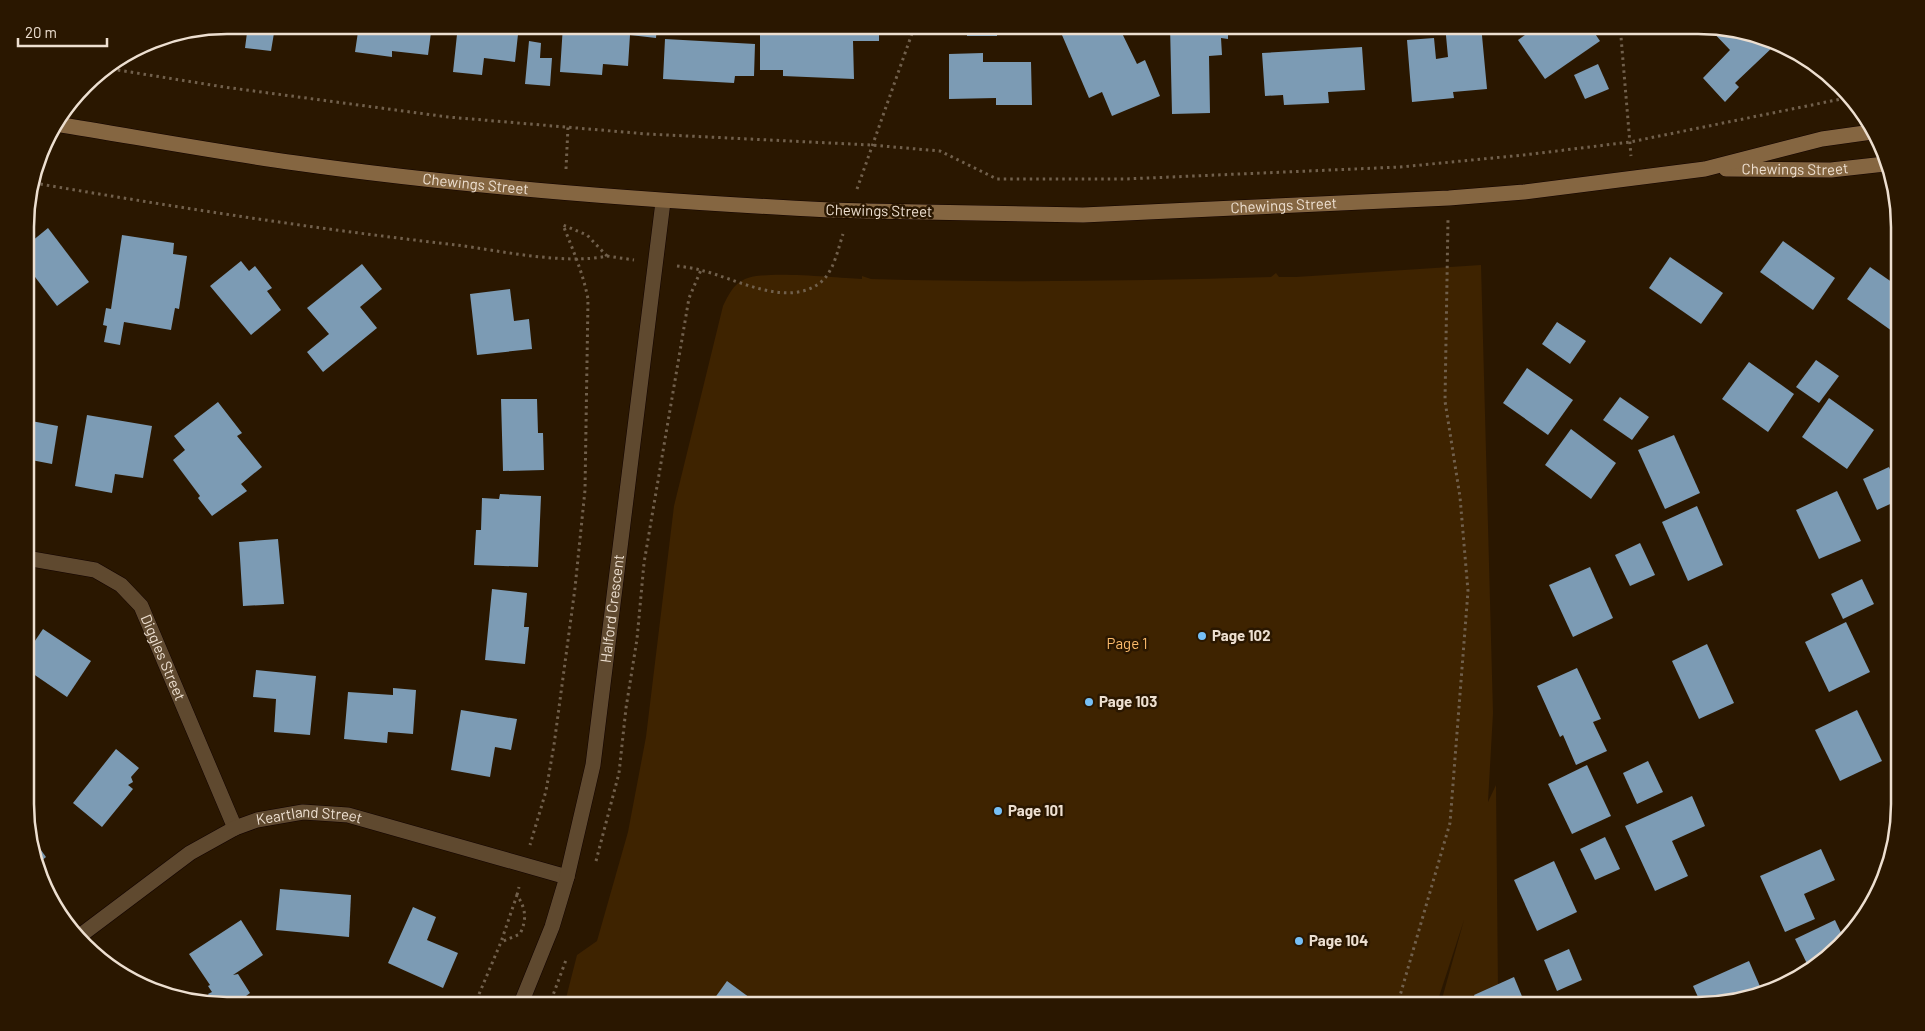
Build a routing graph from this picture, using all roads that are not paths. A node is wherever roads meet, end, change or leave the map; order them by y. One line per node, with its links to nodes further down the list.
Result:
1 (63, 125): 5 (street, Chewings Street)
2 (1867, 133): 4 (street, Chewings Street)
3 (1881, 164): 4 (street, Chewings Street)
4 (1705, 169): 5 (street, Chewings Street, bridge)
5 (663, 202): 8 (street, Halford Crescent)
6 (34, 559): 7 (street, Diggles Street)
7 (234, 828): 8 (street, Keartland Street); 9 (street, Keartland Street)
8 (567, 877): 10 (street, Halford Crescent)
9 (84, 934)
10 (524, 997)

